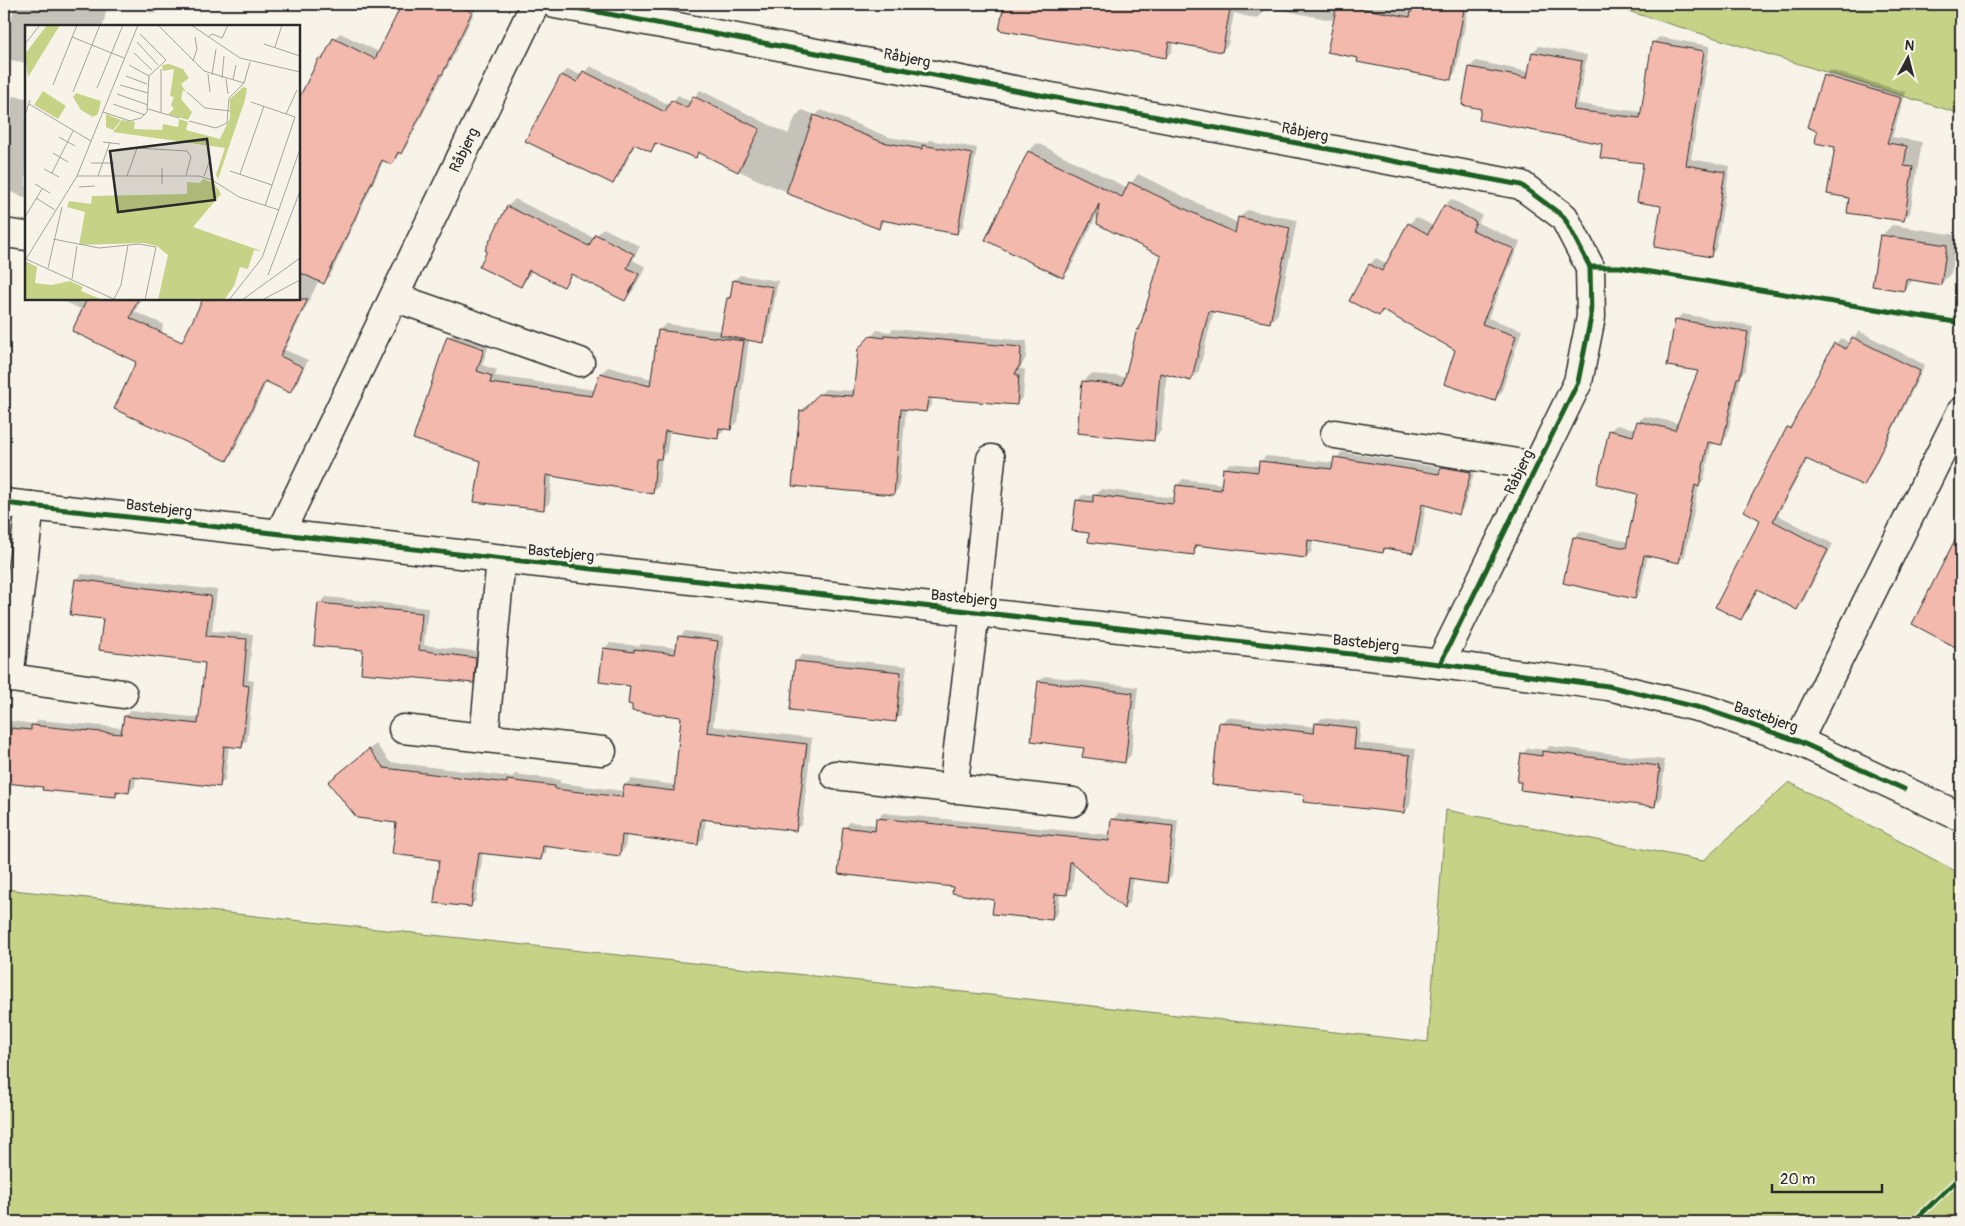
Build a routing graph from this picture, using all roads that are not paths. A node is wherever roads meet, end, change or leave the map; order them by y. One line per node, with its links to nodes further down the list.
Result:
1 (535, 4): 5 (street, Råbjerg)
2 (555, 4): 10 (street, Råbjerg)
3 (4, 233): 4 (street)
4 (25, 236)
5 (394, 297): 6 (street); 12 (street, Råbjerg)
6 (580, 362)
7 (1961, 412): 20 (street, Bastebjerg)
8 (1335, 434): 10 (street)
9 (991, 459): 14 (street, Bastebjerg)
10 (1536, 466): 15 (street, Råbjerg)
11 (17, 505): 12 (street, Bastebjerg); 16 (street, Bastebjerg)
12 (279, 535): 13 (street, Bastebjerg)
13 (501, 559): 14 (street, Bastebjerg); 19 (street)
14 (975, 612): 15 (street, Bastebjerg); 23 (street, Bastebjerg)
15 (1440, 664): 20 (street, Bastebjerg)
16 (7, 677): 17 (street, Bastebjerg)
17 (124, 694)
18 (403, 728): 19 (street)
19 (484, 738): 21 (street)
20 (1798, 741): 25 (street, Bastebjerg)
21 (602, 750)
22 (835, 775): 23 (street)
23 (953, 789): 24 (street)
24 (1073, 802)
25 (1961, 817)

